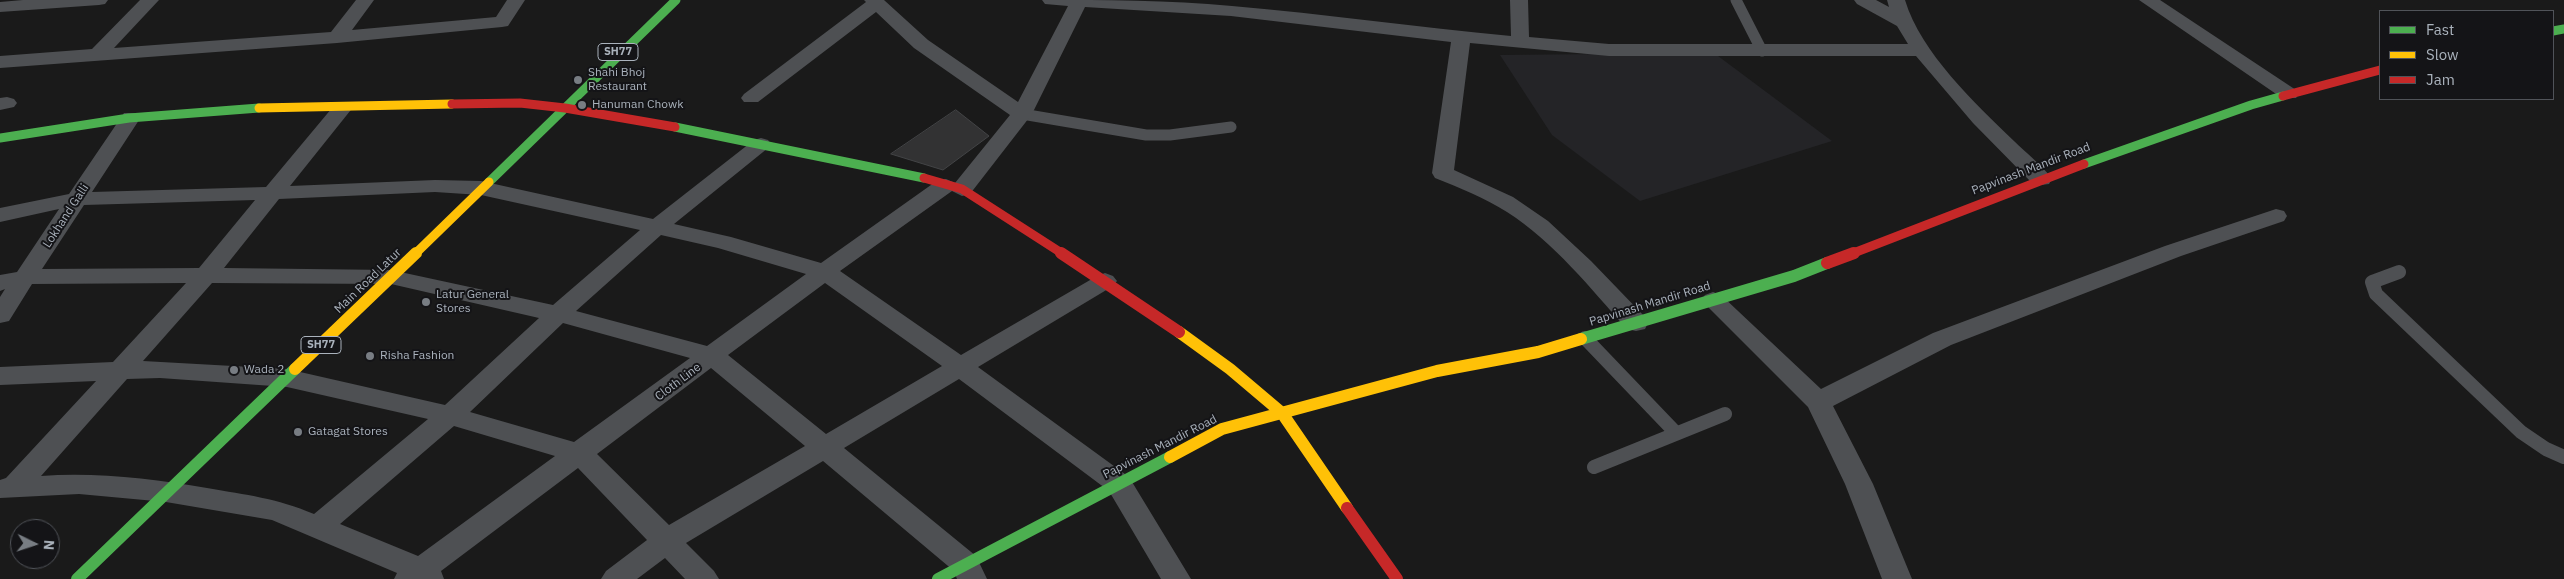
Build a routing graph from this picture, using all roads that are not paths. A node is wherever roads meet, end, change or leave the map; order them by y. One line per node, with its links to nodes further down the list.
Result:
1 (99, 0): 14 (street)
2 (150, 0): 21 (street)
3 (365, 0): 16 (street)
4 (516, 0): 16 (street)
5 (676, 0): 27 (street, Main Road Latur / SH77)
6 (1051, 0): 12 (street)
7 (1519, 0): 18 (street)
8 (1736, 0): 20 (lane)
9 (1863, 0): 15 (street)
10 (1896, 0): 15 (street)
11 (2148, 0): 24 (street)
12 (1080, 1): 17 (street); 28 (street, Cloth Line)
13 (875, 2): 25 (street); 28 (street)
14 (0, 7)
15 (1903, 22): 19 (street)
16 (337, 37): 21 (street)
17 (1461, 38): 18 (street); 51 (street)
18 (1520, 43): 20 (street)
19 (1921, 50): 20 (street); 33 (street)
20 (1762, 51)
21 (96, 56): 22 (street)
22 (0, 62)
23 (2379, 70): 24 (street, Papvinash Mandir Road)
24 (2289, 94): 33 (street, Papvinash Mandir Road)
25 (751, 98)
26 (344, 106): 27 (street); 29 (street); 36 (street)
27 (564, 108): 32 (street); 35 (street, Main Road Latur / SH77)
28 (1022, 114): 30 (lane); 34 (street, Cloth Line)
29 (131, 117): 31 (street); 37 (street, Lokhand Galli)
30 (1231, 127)
31 (0, 138)
32 (761, 144): 34 (street); 40 (street)
33 (2041, 179): 48 (street, Papvinash Mandir Road)
34 (954, 187): 41 (street, Cloth Line); 46 (street)
35 (481, 188): 36 (street); 40 (street); 45 (street, Main Road Latur / SH77)
36 (271, 193): 37 (street); 43 (street)
37 (77, 199): 38 (street); 44 (street, Lokhand Galli)
38 (0, 215)
39 (2276, 216): 58 (street)
40 (656, 227): 41 (street); 49 (street)
41 (825, 272): 53 (street, Cloth Line); 54 (street)
42 (2399, 272): 65 (lane)
43 (206, 274): 44 (street); 45 (street); 55 (street)
44 (27, 276): 47 (street); 50 (street, Lokhand Galli)
45 (391, 277): 49 (street); 57 (street, Main Road Latur / SH77)
46 (1105, 281): 54 (street); 59 (street)
47 (0, 283)
48 (1713, 300): 51 (street, Papvinash Mandir Road); 58 (street)
49 (558, 314): 53 (street); 61 (street)
50 (0, 316)
51 (1636, 323): 52 (street, Papvinash Mandir Road)
52 (1585, 338): 59 (street, Papvinash Mandir Road); 62 (lane)
53 (713, 356): 63 (street); 64 (street, Cloth Line)
54 (959, 366): 63 (street); 67 (street)
55 (121, 371): 56 (street); 57 (street); 68 (street)
56 (0, 376)
57 (287, 378): 61 (street); 69 (street, Main Road Latur / SH77)
58 (1818, 402): 80 (street)
59 (1282, 413): 67 (street, Papvinash Mandir Road); 79 (street)
60 (1724, 414): 62 (lane)
61 (450, 415): 64 (street); 70 (street)
62 (1676, 433): 66 (lane)
63 (825, 448): 71 (street); 72 (street)
64 (580, 454): 71 (street); 73 (street, Cloth Line)
65 (2564, 457)
66 (1594, 467)
67 (1119, 484): 72 (street, Papvinash Mandir Road); 78 (street)
68 (7, 489): 69 (street)
69 (166, 492): 70 (street); 74 (street, Main Road Latur / SH77)
70 (318, 527): 73 (street)
71 (666, 542): 75 (street); 76 (street)
72 (969, 572): 77 (street, Papvinash Mandir Road)
73 (421, 576)
74 (77, 579)
75 (616, 579)
76 (704, 579)
77 (938, 579)
78 (1176, 579)
79 (1397, 579)
80 (1897, 579)

